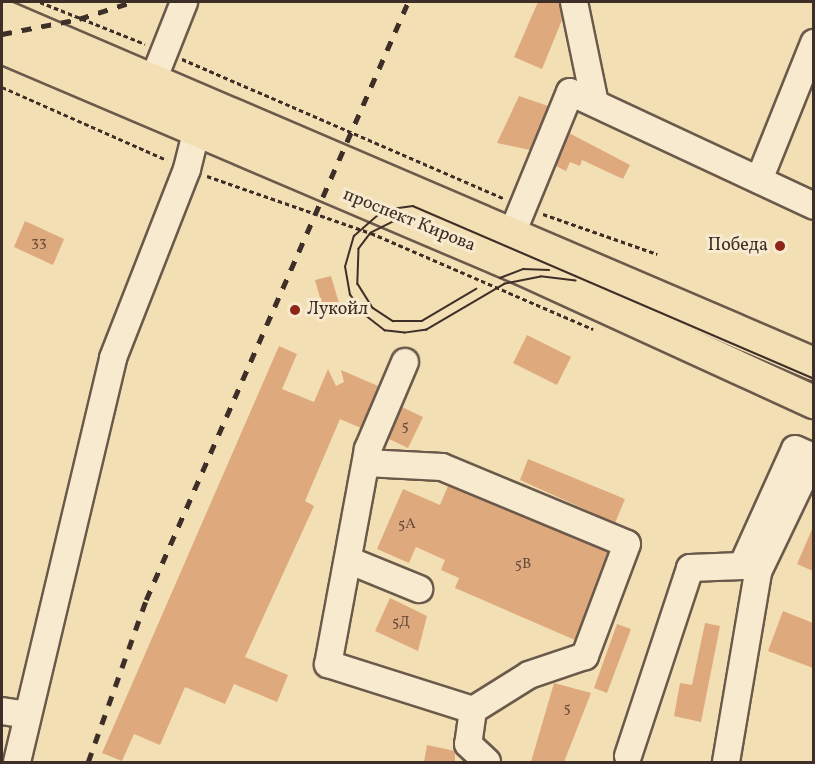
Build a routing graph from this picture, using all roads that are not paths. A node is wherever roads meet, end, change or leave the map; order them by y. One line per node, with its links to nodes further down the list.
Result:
1 (184, 2): 6 (street)
2 (574, 2): 7 (street)
3 (2, 16): 6 (main road, проспект Кирова)
4 (813, 43): 9 (street)
5 (2, 47): 8 (main road, проспект Кирова)
6 (152, 83): 11 (main road, проспект Кирова)
7 (595, 103): 9 (street); 11 (street)
8 (196, 132): 14 (main road, проспект Кирова); 21 (street)
9 (759, 180): 10 (street)
10 (813, 206)
11 (518, 219): 13 (main road, проспект Кирова)
12 (405, 362): 16 (street)
13 (813, 364)
14 (813, 402)
15 (813, 456): 22 (street); 25 (street)
16 (366, 464): 17 (street); 19 (street)
17 (348, 560): 18 (street); 19 (street)
18 (419, 589)
19 (473, 710): 24 (street)
20 (2, 711): 21 (street)
21 (27, 715): 23 (street)
22 (628, 756)
23 (17, 762)
24 (487, 762)
25 (726, 762)

